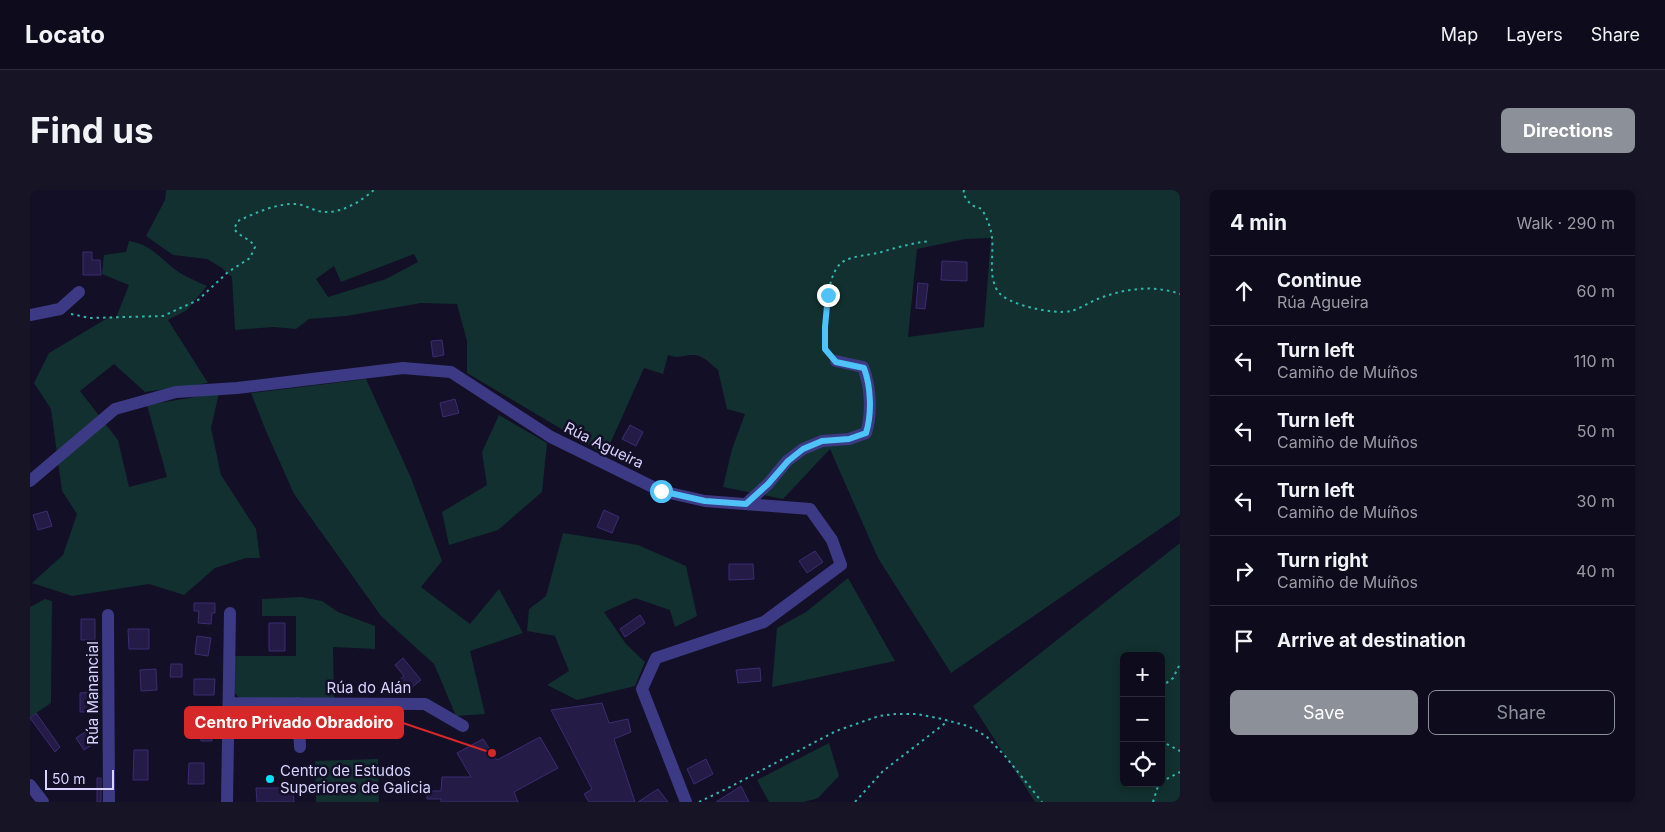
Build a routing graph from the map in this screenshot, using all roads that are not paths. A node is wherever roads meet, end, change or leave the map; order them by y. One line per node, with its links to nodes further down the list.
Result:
1 (79, 292): 2 (street)
2 (30, 316)
3 (836, 362): 5 (street)
4 (30, 481): 5 (street, Rúa Agueira)
5 (746, 504): 16 (street, Rúa Agueira)
6 (230, 613): 8 (street)
7 (108, 614): 14 (street, Rúa Manancial)
8 (229, 703): 9 (street, Rúa do Alán); 15 (street)
9 (298, 703): 10 (street, Rúa do Alán); 11 (street)
10 (463, 726)
11 (300, 747)
12 (30, 785): 13 (street)
13 (43, 802)
14 (109, 802)
15 (228, 802)
16 (686, 802)

